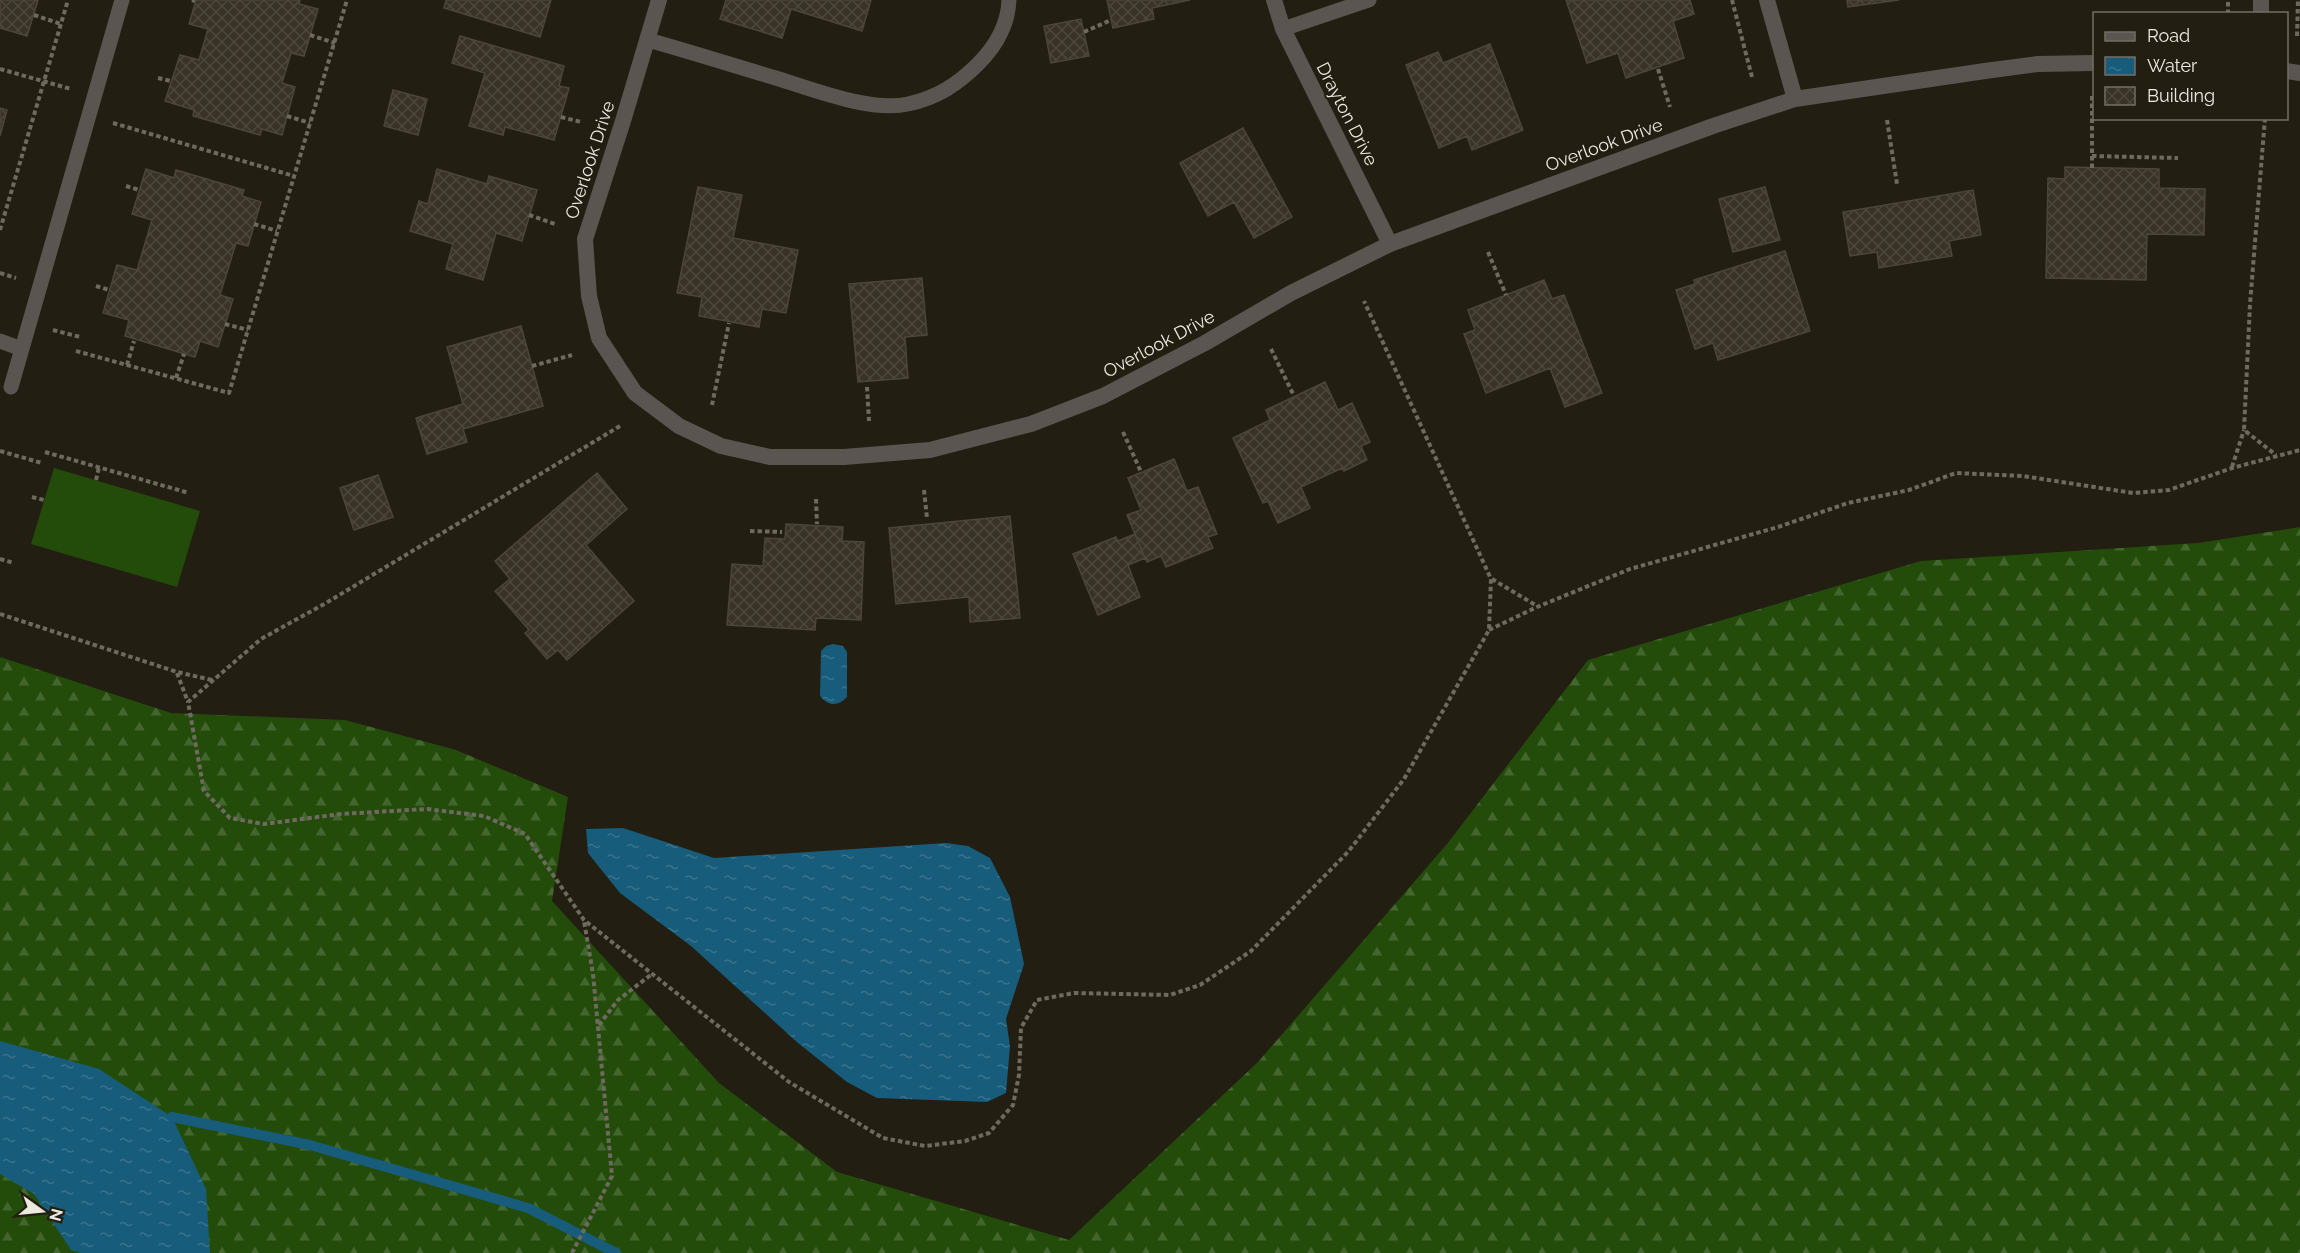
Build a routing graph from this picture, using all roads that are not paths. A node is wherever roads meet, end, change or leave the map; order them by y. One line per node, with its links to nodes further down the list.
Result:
1 (122, 0): 13 (lane)
2 (659, 0): 8 (street, Overlook Drive)
3 (1009, 0): 8 (lane)
4 (1274, 0): 7 (street, Drayton Drive)
5 (1369, 0): 7 (lane)
6 (1767, 0): 10 (street)
7 (1283, 29): 11 (street, Drayton Drive)
8 (648, 40): 11 (street, Overlook Drive)
9 (2093, 63): 10 (street, Overlook Drive)
10 (1795, 99): 11 (street, Overlook Drive)
11 (1390, 244)
12 (0, 341): 13 (lane)
13 (22, 349): 14 (lane)
14 (11, 387)

